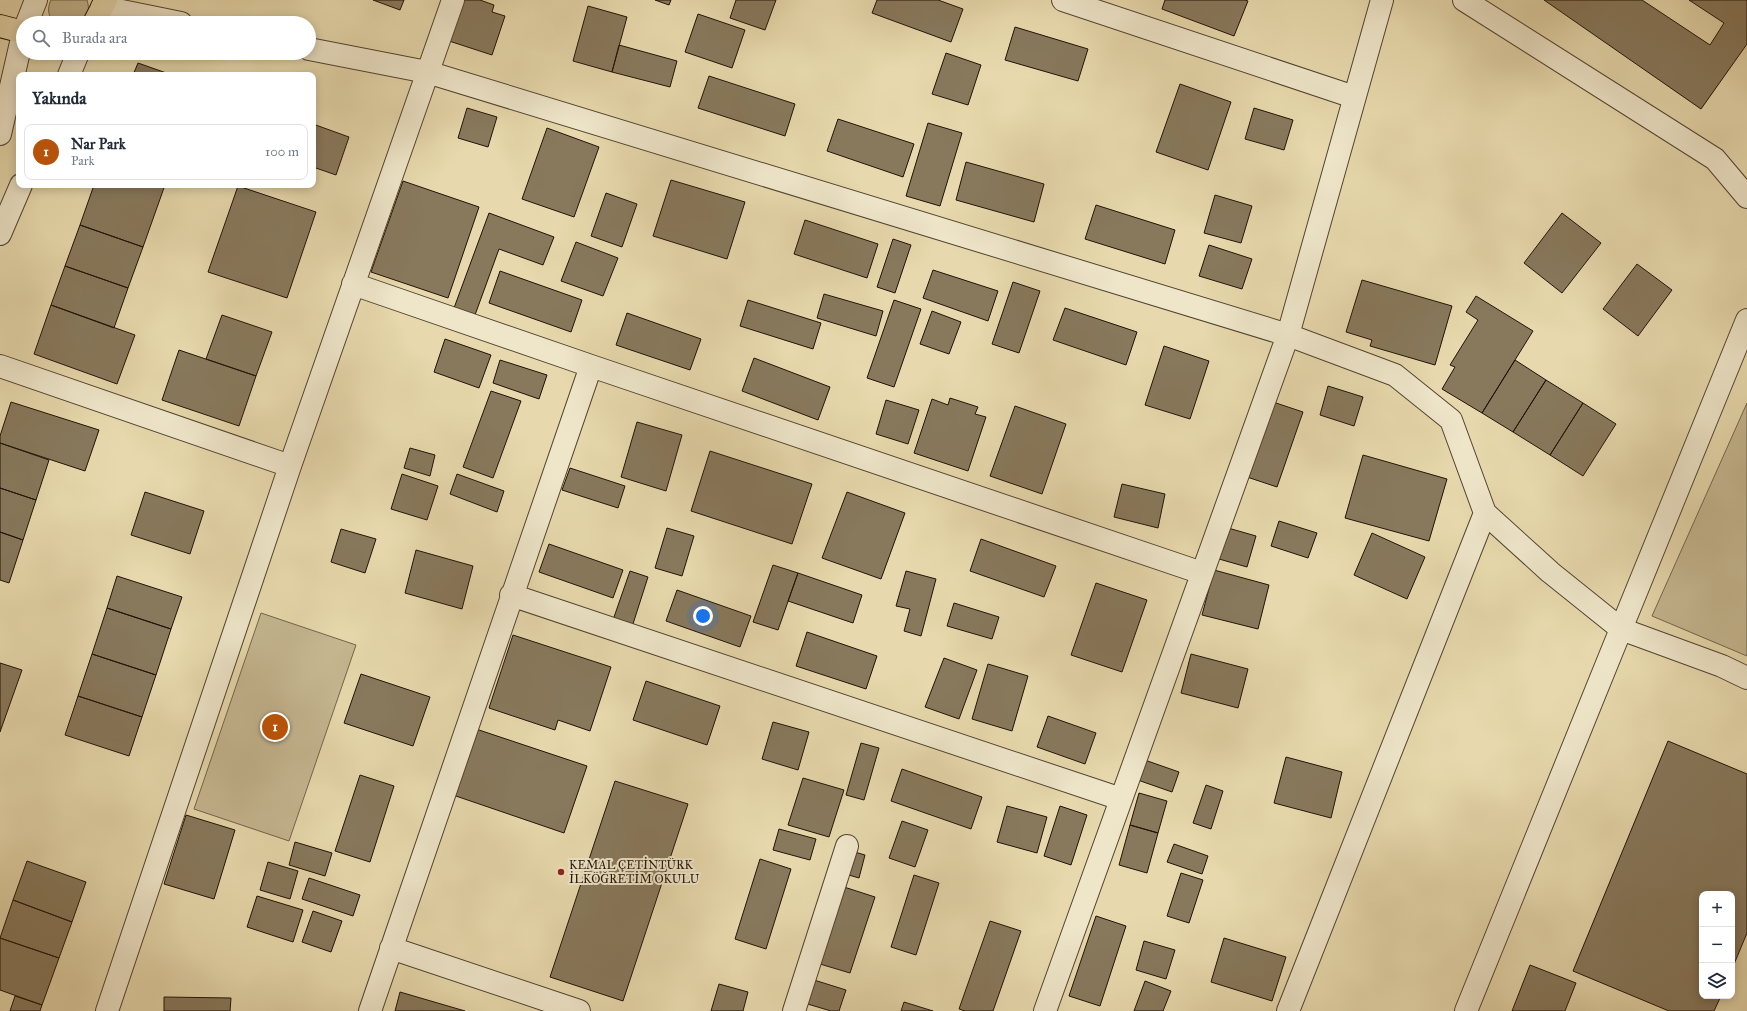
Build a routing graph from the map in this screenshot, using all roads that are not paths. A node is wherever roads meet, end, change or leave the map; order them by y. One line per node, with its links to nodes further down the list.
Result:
1 (36, 0): 7 (street)
2 (453, 0): 15 (street)
3 (1063, 0): 16 (street)
4 (1382, 0): 16 (street)
5 (1464, 0): 19 (street)
6 (101, 10): 8 (street)
7 (30, 16)
8 (138, 16)
9 (0, 26): 10 (main road)
10 (16, 31)
11 (316, 50): 15 (street)
12 (17, 60): 17 (street)
13 (75, 60): 14 (street)
14 (70, 72)
15 (427, 72): 21 (street); 23 (street)
16 (1354, 97): 23 (street)
17 (0, 134)
18 (20, 188): 20 (street)
19 (1747, 197)
20 (0, 234)
21 (353, 284): 25 (street); 26 (street)
22 (1747, 320): 30 (street)
23 (1288, 335): 27 (street); 28 (street)
24 (0, 366): 26 (street)
25 (591, 366): 28 (street); 29 (street)
26 (290, 466): 35 (street)
27 (1485, 513): 30 (street); 40 (street)
28 (1202, 573): 32 (street)
29 (511, 595): 32 (street); 34 (street)
30 (1621, 629): 31 (street); 41 (street)
31 (1747, 678)
32 (1121, 799): 39 (street)
33 (848, 846): 38 (street)
34 (392, 948): 36 (street); 37 (street)
35 (107, 1011)
36 (370, 1011)
37 (579, 1011)
38 (794, 1011)
39 (1045, 1011)
40 (1288, 1011)
41 (1466, 1011)

